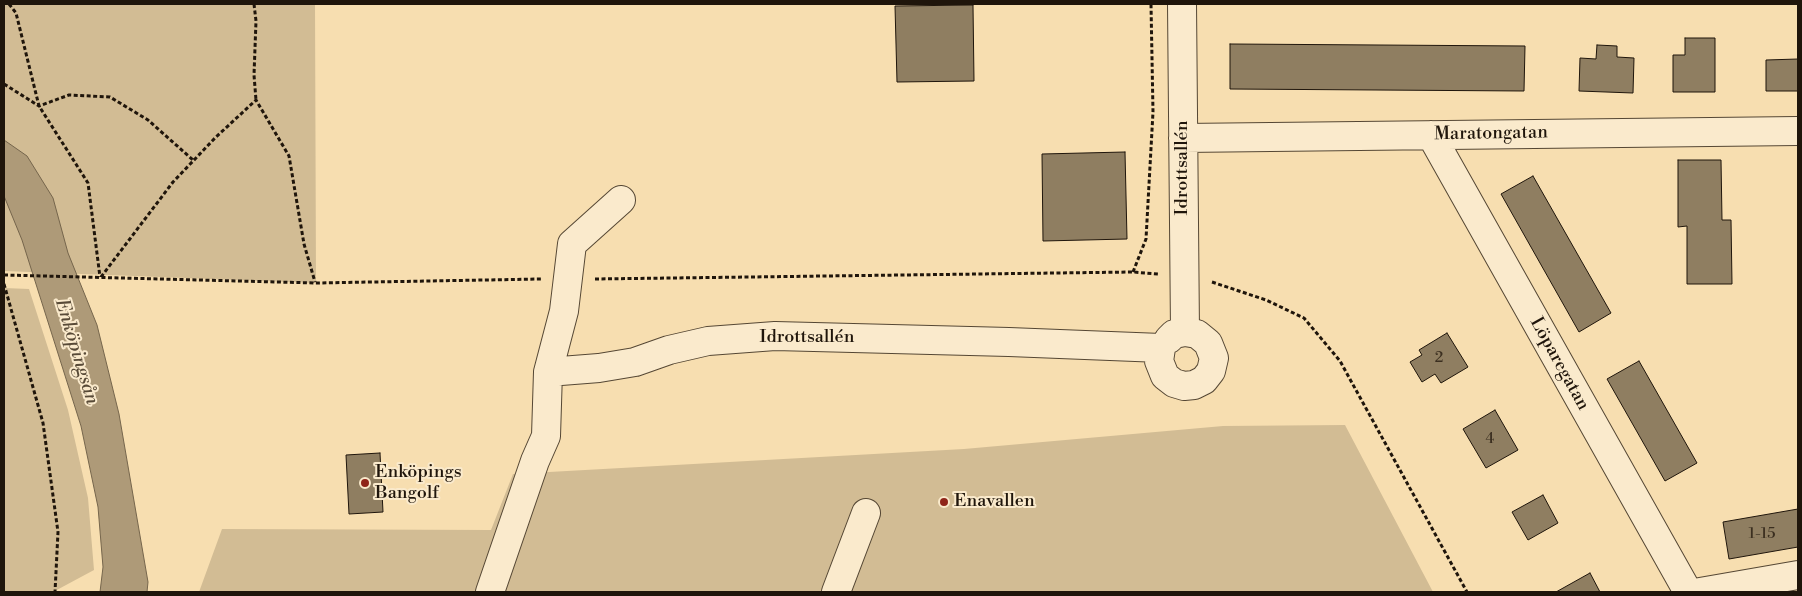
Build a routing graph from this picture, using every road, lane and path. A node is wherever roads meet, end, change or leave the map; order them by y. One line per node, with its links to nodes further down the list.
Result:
1 (9, 4): 7 (path)
2 (254, 4): 6 (path)
3 (1151, 4): 13 (path)
4 (1182, 4): 10 (street, Idrottsallén)
5 (4, 84): 7 (path)
6 (256, 100): 11 (path); 16 (path)
7 (40, 106): 11 (path); 15 (path)
8 (1798, 131): 9 (street, Maratongatan)
9 (1431, 135): 10 (street, Maratongatan); 26 (street, Löparegatan)
10 (1183, 138): 18 (street, Idrottsallén)
11 (193, 160): 15 (path)
12 (620, 200): 20 (street)
13 (1133, 272)
14 (4, 275): 15 (path)
15 (100, 278)
16 (316, 283)
17 (4, 284): 23 (path)
18 (1185, 332): 19 (street); 19 (street)
19 (1161, 348): 20 (street, Idrottsallén)
20 (548, 372): 24 (street)
21 (866, 513): 25 (street)
22 (1798, 575): 27 (street)
23 (55, 592)
24 (490, 592)
25 (836, 592)
26 (1688, 592)
27 (1700, 592)

